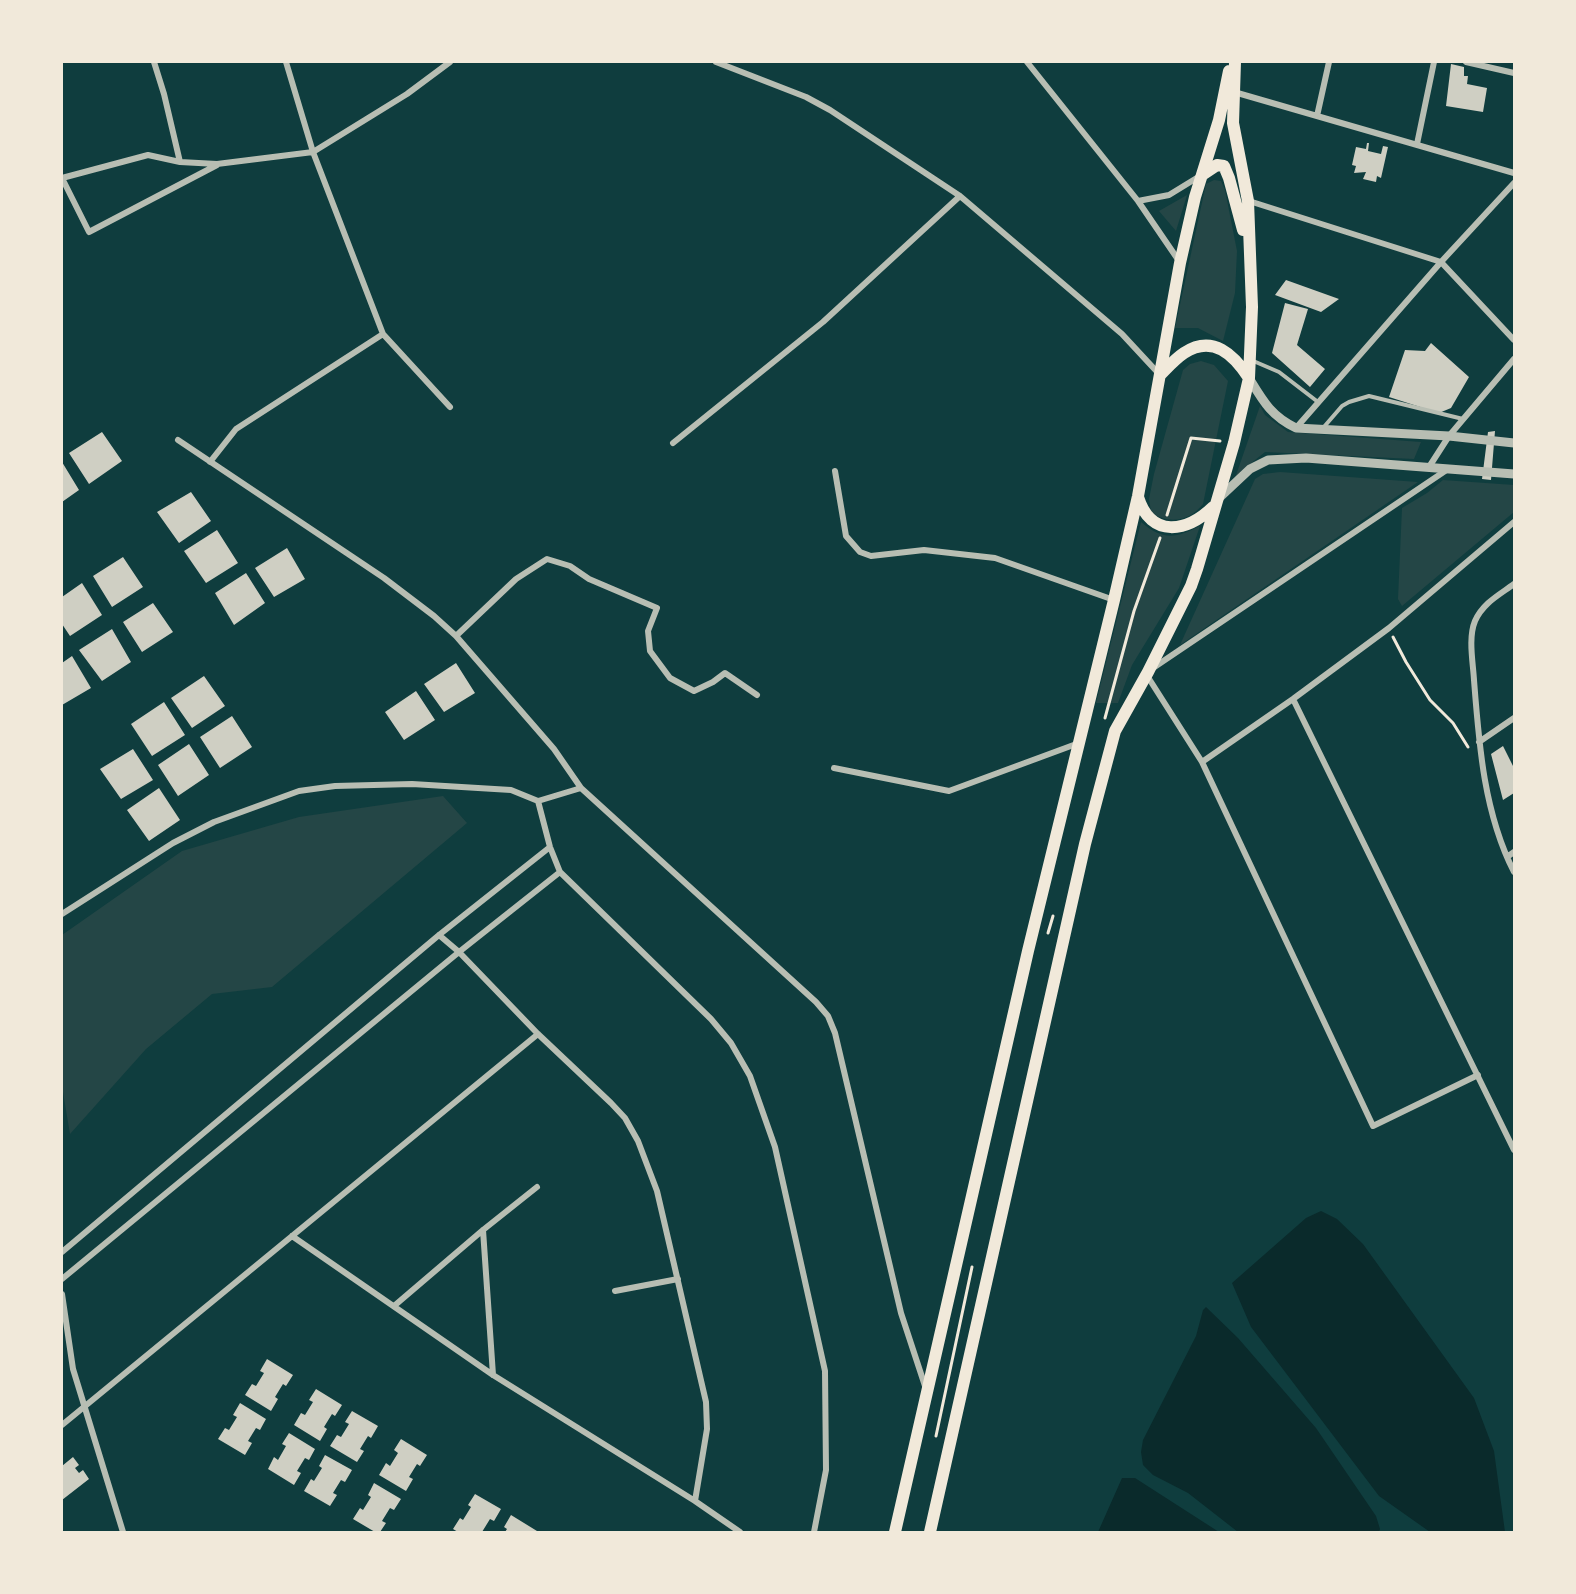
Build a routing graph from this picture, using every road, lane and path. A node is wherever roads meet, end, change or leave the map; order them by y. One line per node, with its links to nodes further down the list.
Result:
1 (154, 62): 15 (street)
2 (286, 62): 14 (street)
3 (450, 62): 14 (street)
4 (716, 62): 21 (street)
5 (1027, 62): 22 (street)
6 (1233, 62): 11 (main road); 18 (main road)
7 (1329, 62): 12 (street)
8 (1434, 62): 13 (street)
9 (1466, 62): 10 (street)
10 (1515, 73)
11 (1234, 92): 12 (street); 23 (main road)
12 (1317, 116): 13 (street)
13 (1417, 144): 17 (street)
14 (313, 152): 16 (street); 27 (street)
15 (180, 162): 16 (street); 19 (street)
16 (217, 164): 19 (street)
17 (1515, 173)
18 (1202, 175): 22 (street); 24 (main road); 26 (main road)
19 (62, 178)
20 (1515, 183): 25 (street)
21 (960, 196): 31 (street); 40 (street)
22 (1138, 201): 26 (street)
23 (1248, 201): 24 (main road); 25 (street)
24 (1249, 255): 30 (main road)
25 (1441, 262): 28 (street); 33 (street)
26 (1180, 263): 31 (main road)
27 (382, 334): 34 (street); 42 (street)
28 (1515, 339)
29 (1515, 359): 35 (street)
30 (1250, 360): 32 (main road); 33 (lane)
31 (1160, 375): 32 (main road); 47 (main road)
32 (1249, 378): 36 (street); 48 (main road)
33 (1319, 402): 36 (street)
34 (450, 406)
35 (1463, 419): 37 (lane); 38 (street)
36 (1296, 428): 37 (street)
37 (1322, 430): 38 (street)
38 (1449, 436): 41 (street); 43 (street)
39 (178, 440): 42 (street)
40 (674, 443)
41 (1515, 443)
42 (210, 462): 53 (street)
43 (1429, 467): 44 (street); 48 (street)
44 (1450, 468): 46 (street); 54 (street)
45 (835, 471): 51 (street)
46 (1515, 474)
47 (1138, 496): 48 (main road); 51 (main road)
48 (1215, 503): 54 (main road)
49 (1515, 522): 52 (street)
50 (1515, 584): 58 (street)
51 (1114, 600): 59 (main road)
52 (1389, 627): 56 (street); 61 (path)
53 (456, 636): 55 (street); 63 (street)
54 (1147, 673): 60 (street); 94 (main road)
55 (757, 695)
56 (1293, 699): 60 (street); 74 (street)
57 (1515, 718): 58 (street)
58 (1479, 742): 61 (street)
59 (1078, 743): 62 (street); 86 (main road)
60 (1202, 762): 74 (street)
61 (1483, 766): 67 (street)
62 (834, 768)
63 (581, 788): 64 (street); 86 (street)
64 (538, 801): 65 (street); 70 (street)
65 (550, 847): 68 (street); 71 (street)
66 (1515, 852): 67 (street)
67 (1507, 857): 69 (street)
68 (560, 872): 72 (street); 92 (street)
69 (1515, 872)
70 (62, 914)
71 (439, 935): 72 (street); 79 (street)
72 (459, 952): 73 (street); 80 (street)
73 (538, 1034): 78 (street); 81 (street)
74 (1478, 1075): 75 (street)
75 (1515, 1150)
76 (537, 1187): 77 (street)
77 (483, 1230): 84 (street); 85 (street)
78 (292, 1236): 84 (street); 87 (street)
79 (62, 1252)
80 (62, 1279)
81 (678, 1279): 82 (street); 89 (street)
82 (615, 1291)
83 (62, 1294): 87 (street)
84 (394, 1306): 85 (street)
85 (494, 1375): 89 (street)
86 (926, 1389): 93 (main road)
87 (84, 1406): 88 (street); 90 (street)
88 (62, 1425)
89 (695, 1501): 91 (street)
90 (123, 1533)
91 (740, 1533)
92 (814, 1533)
93 (895, 1533)
94 (930, 1533)

